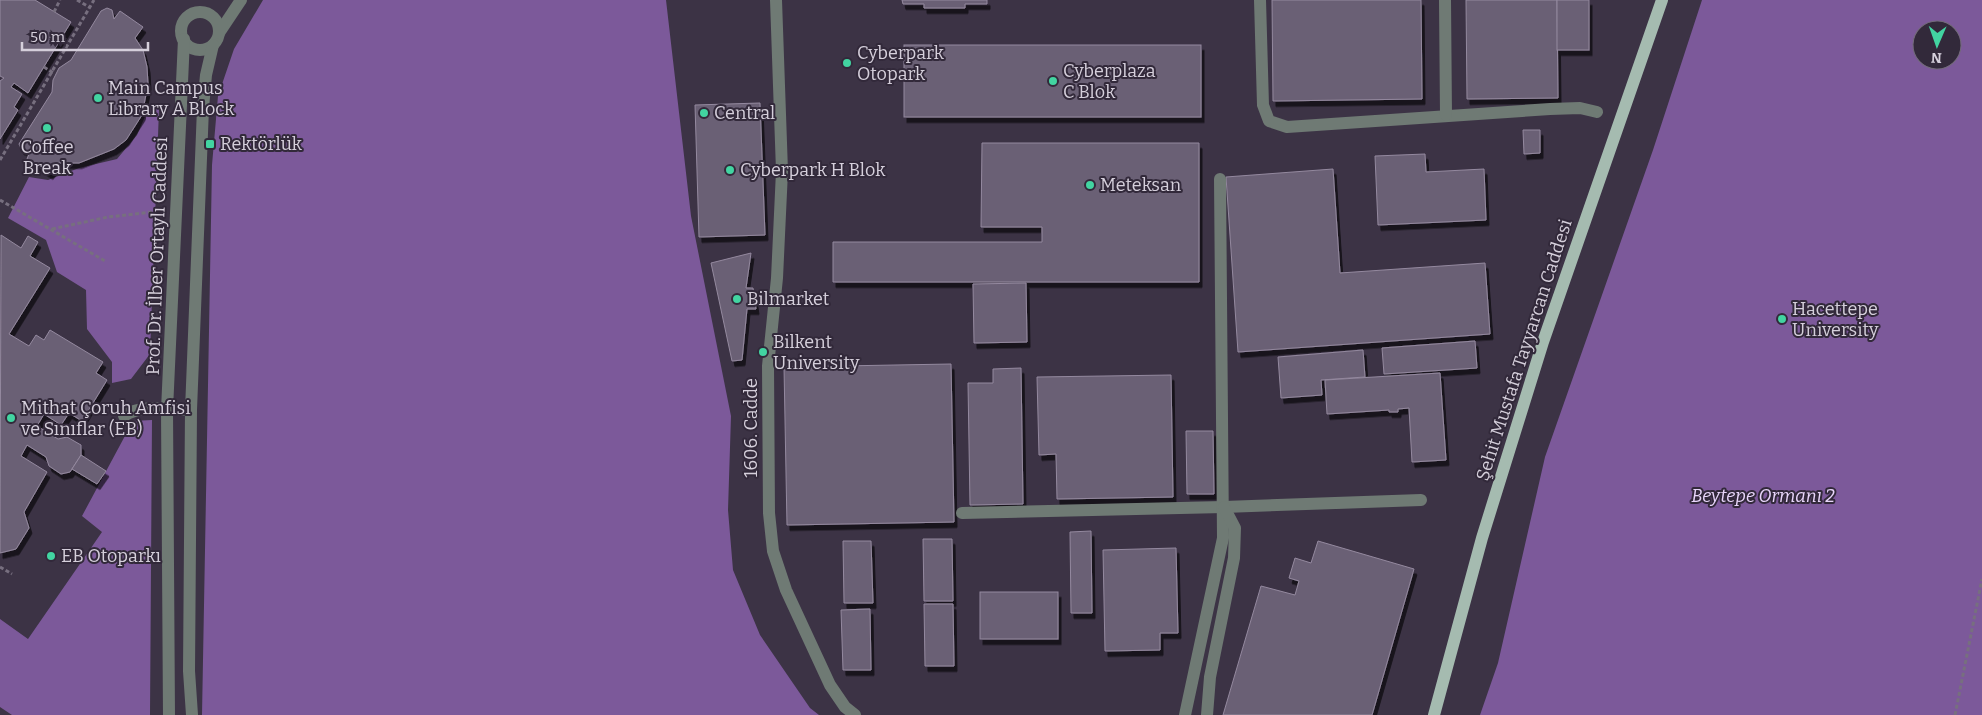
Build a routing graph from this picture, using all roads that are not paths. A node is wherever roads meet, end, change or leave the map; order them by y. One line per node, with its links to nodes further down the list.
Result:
1 (202, 0): 7 (street, Prof. Dr. İlber Ortaylı Caddesi)
2 (241, 0): 9 (street)
3 (776, 0): 23 (street, 1606. Cadde)
4 (1260, 0): 11 (street)
5 (1445, 0): 11 (street)
6 (1662, 0): 26 (main road, Şehit Mustafa Tayyarcan Caddesi)
7 (195, 13): 8 (street, Prof. Dr. İlber Ortaylı Caddesi); 9 (street)
8 (184, 39): 9 (street); 13 (street, Prof. Dr. İlber Ortaylı Caddesi)
9 (216, 39): 14 (street)
10 (1597, 112): 11 (street)
11 (1446, 116)
12 (1220, 179): 19 (street)
13 (174, 259): 14 (street); 15 (street, Prof. Dr. İlber Ortaylı Caddesi)
14 (197, 260): 16 (street)
15 (167, 410): 16 (street); 17 (street); 21 (street, Prof. Dr. İlber Ortaylı Caddesi)
16 (191, 410): 22 (street)
17 (124, 416)
18 (1421, 500): 19 (street)
19 (1224, 507): 20 (street); 24 (street); 25 (street)
20 (962, 513)
21 (169, 715)
22 (192, 715)
23 (855, 715)
24 (1185, 715)
25 (1207, 715)
26 (1434, 715)

